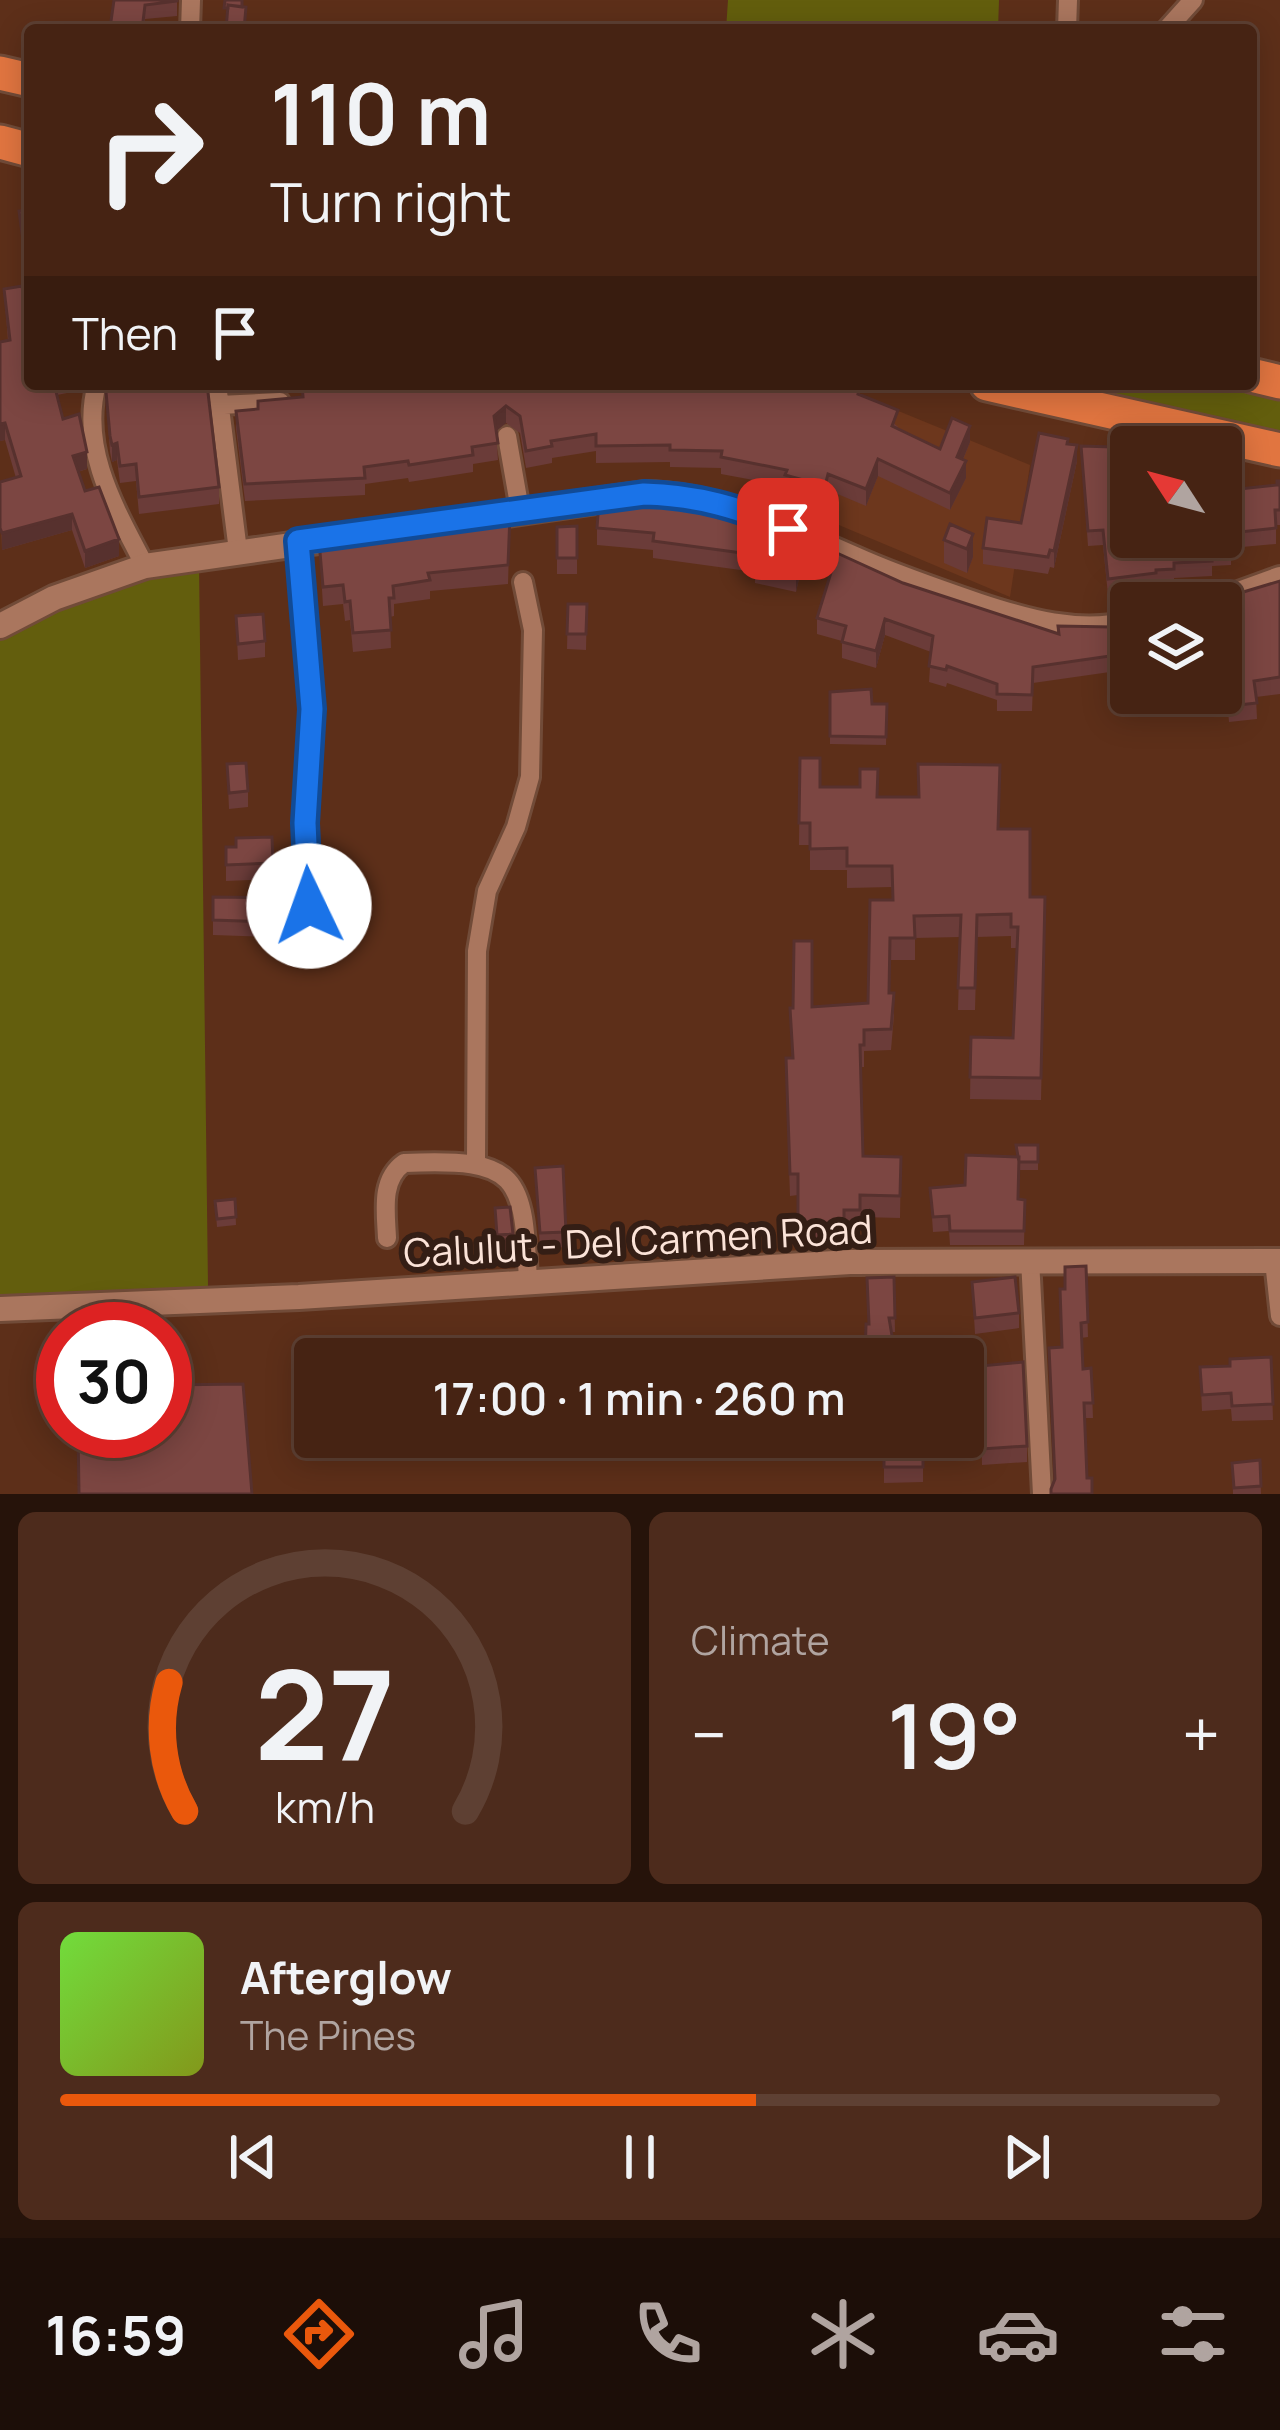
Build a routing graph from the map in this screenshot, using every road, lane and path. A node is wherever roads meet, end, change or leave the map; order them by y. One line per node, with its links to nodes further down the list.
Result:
1 (1192, 0): 2 (street)
2 (1171, 24)
3 (96, 390): 12 (street)
4 (1014, 390): 8 (highway)
5 (218, 394): 6 (street); 11 (street)
6 (286, 402)
7 (507, 436): 9 (street)
8 (1280, 450)
9 (520, 510): 10 (main road); 17 (main road)
10 (298, 541): 11 (main road); 18 (street)
11 (238, 550): 12 (main road)
12 (145, 566): 16 (main road)
13 (1280, 579): 15 (main road)
14 (524, 582): 19 (street)
15 (1242, 593)
16 (0, 626)
17 (1110, 626)
18 (309, 906)
19 (476, 1162): 20 (street); 23 (street)
20 (387, 1238)
21 (1030, 1258): 22 (main road, Calulut - Del Carmen Road); 23 (main road, Calulut - Del Carmen Road); 26 (street)
22 (1277, 1261): 25 (street)
23 (528, 1285): 24 (main road, Calulut - Del Carmen Road)
24 (0, 1309)
25 (1280, 1316)
26 (1042, 1494)

